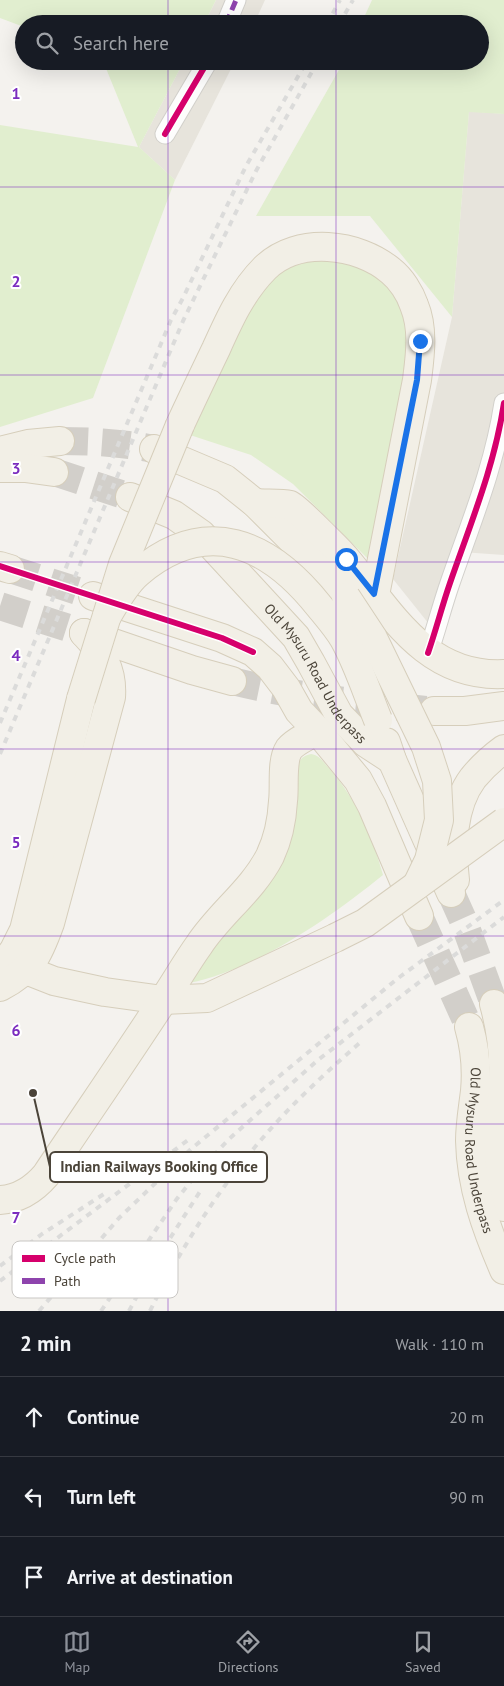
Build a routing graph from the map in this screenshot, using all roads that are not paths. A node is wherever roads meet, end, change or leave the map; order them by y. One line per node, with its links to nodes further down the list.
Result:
1 (236, 0): 2 (street)
2 (230, 15)
3 (203, 70): 4 (street)
4 (165, 134)
5 (504, 403): 15 (street)
6 (60, 442): 8 (main road)
7 (154, 449): 12 (main road)
8 (0, 451)
9 (0, 468): 10 (main road)
10 (54, 472)
11 (130, 497): 22 (main road, Old Mysuru Road Underpass)
12 (255, 503): 13 (main road); 24 (main road, bridge)
13 (374, 594): 14 (main road, bridge); 15 (main road)
14 (100, 606): 20 (main road); 22 (main road, bridge); 26 (main road, bridge)
15 (428, 653): 16 (main road)
16 (504, 674)
17 (232, 681): 26 (main road)
18 (504, 706): 19 (main road)
19 (434, 710)
20 (317, 730): 25 (main road); 28 (main road)
21 (504, 749): 22 (main road)
22 (392, 760)
23 (504, 822): 24 (main road, bridge)
24 (417, 885): 28 (main road, bridge)
25 (419, 916)
26 (13, 963): 27 (main road); 28 (main road)
27 (0, 988)
28 (163, 1000): 31 (main road)
29 (494, 1004): 32 (main road, Old Mysuru Road Underpass)
30 (469, 1027): 33 (main road, Old Mysuru Road Underpass)
31 (0, 1200)
32 (504, 1207)
33 (504, 1270)

